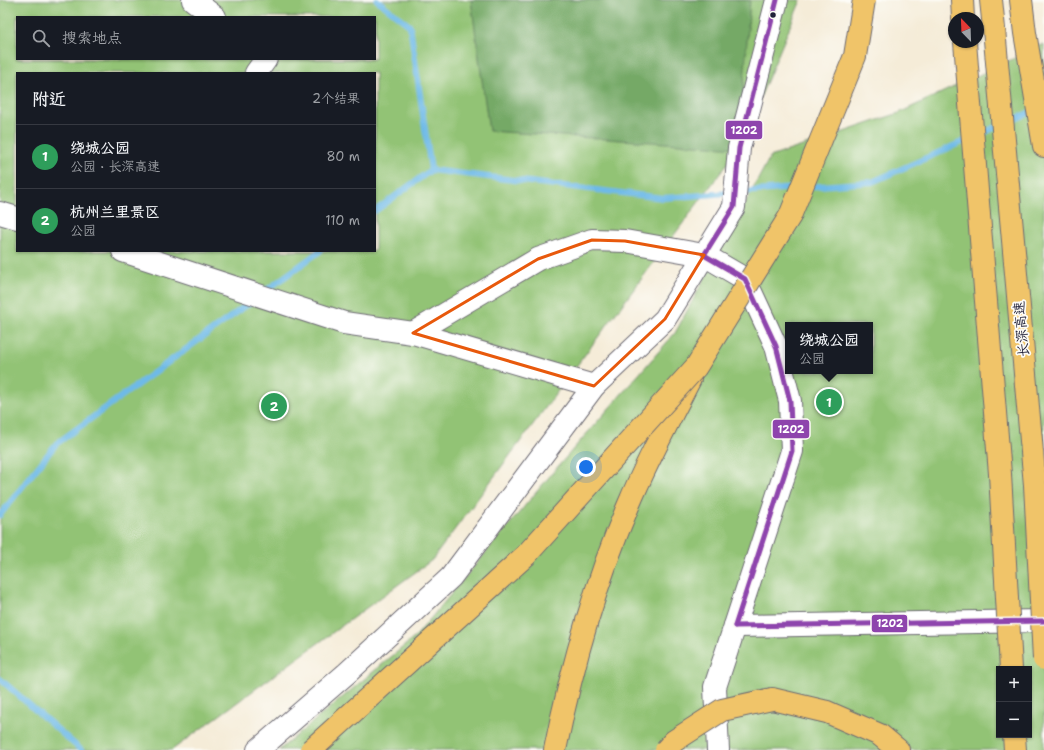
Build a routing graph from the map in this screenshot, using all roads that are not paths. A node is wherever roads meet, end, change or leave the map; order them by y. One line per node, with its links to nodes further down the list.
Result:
1 (193, 0): 8 (street)
2 (777, 0): 17 (street)
3 (864, 0): 19 (highway, bridge)
4 (962, 0): 7 (highway)
5 (991, 0): 23 (highway, 长深高速, bridge)
6 (1021, 0): 12 (highway)
7 (963, 12)
8 (214, 16)
9 (965, 48): 24 (highway, bridge)
10 (265, 60): 11 (street)
11 (257, 72)
12 (1044, 146)
13 (0, 213): 14 (street)
14 (16, 218)
15 (129, 252): 16 (street)
16 (148, 255): 18 (street)
17 (704, 255): 18 (street); 20 (street); 22 (street)
18 (413, 333): 20 (street)
19 (696, 367): 27 (highway, bridge); 28 (highway, bridge)
20 (594, 386): 26 (street)
21 (1044, 621): 22 (street)
22 (735, 626): 30 (street)
23 (1044, 659)
24 (1010, 666)
25 (1014, 738): 32 (highway)
26 (258, 750)
27 (311, 750)
28 (555, 750)
29 (666, 750): 31 (highway, bridge)
30 (718, 750)
31 (898, 750)
32 (1015, 750)

